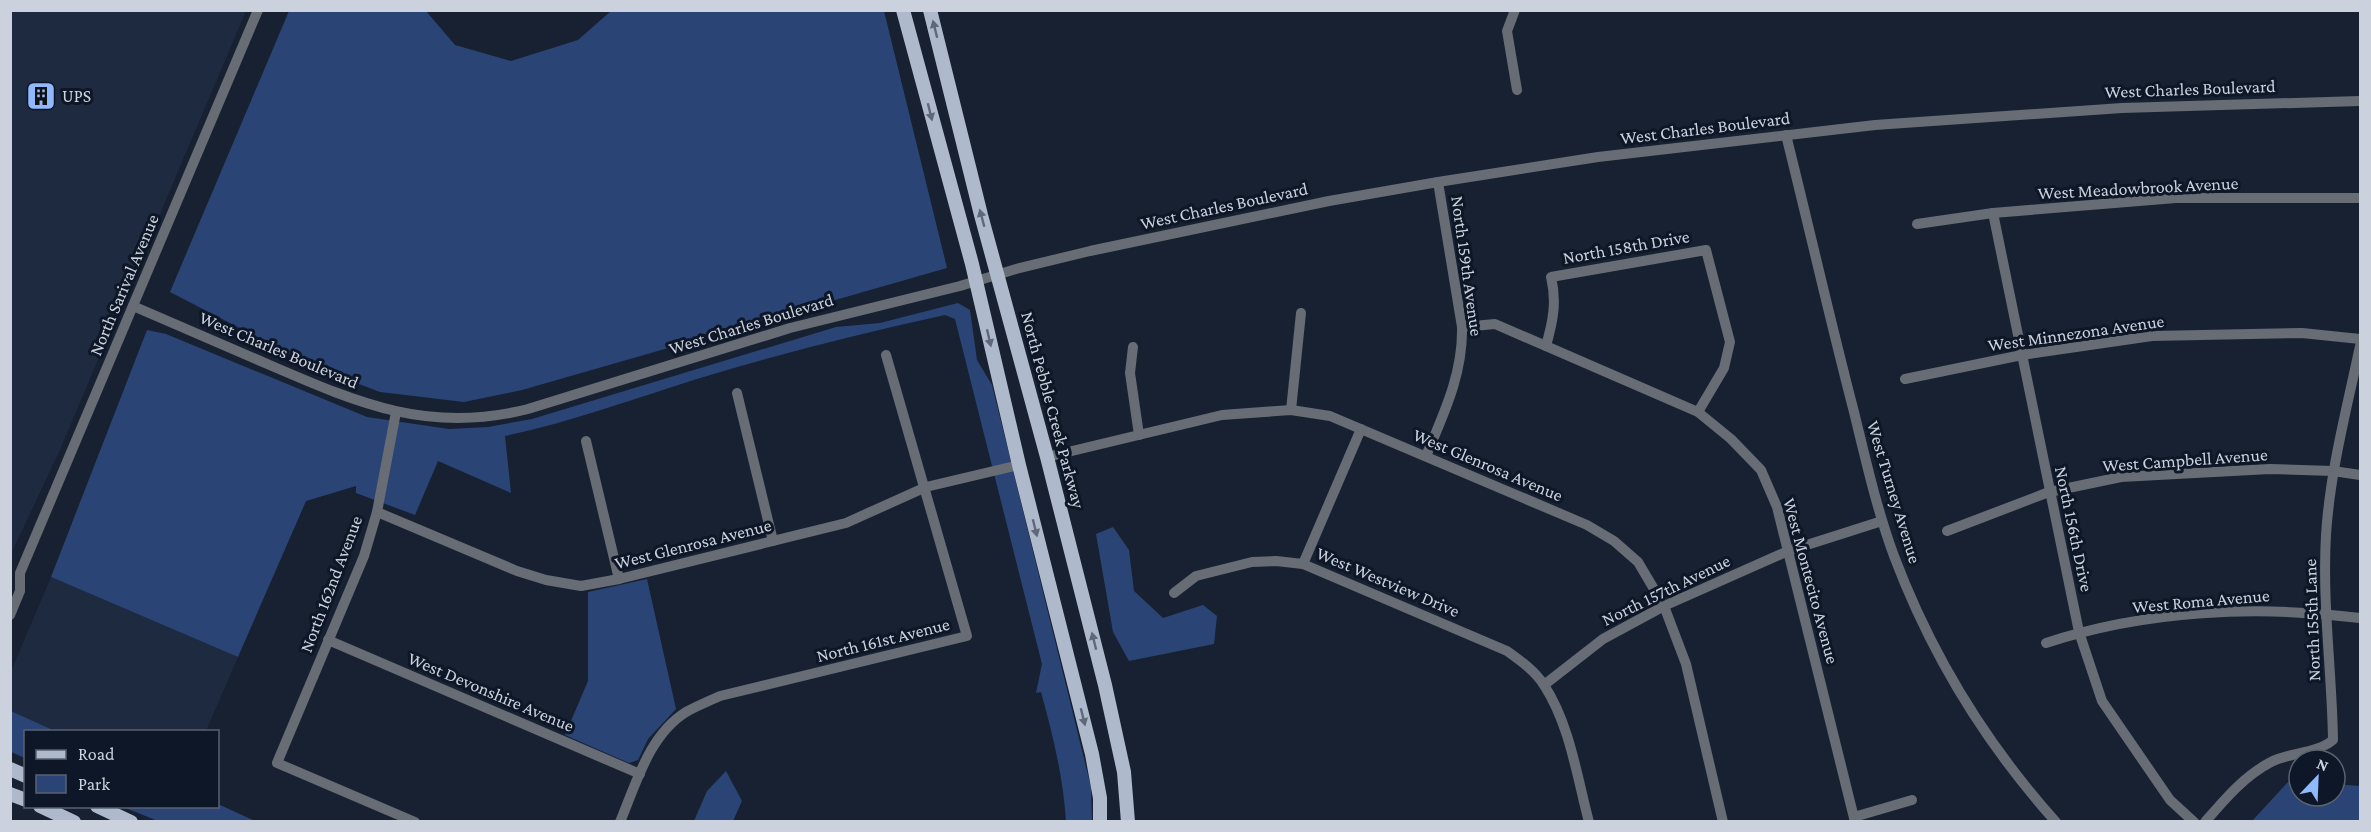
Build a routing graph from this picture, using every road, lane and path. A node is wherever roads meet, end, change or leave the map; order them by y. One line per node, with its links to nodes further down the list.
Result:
1 (258, 10): 14 (street, North Sarival Avenue)
2 (903, 10): 13 (main road, one-way to 13)
3 (930, 10): 12 (main road, North Pebble Creek Parkway, one-way to 3)
4 (1515, 10): 5 (street)
5 (1517, 90)
6 (2361, 101): 7 (street, West Charles Boulevard)
7 (1786, 135): 8 (street, West Charles Boulevard); 39 (street, West Turney Avenue)
8 (1438, 182): 12 (street, West Charles Boulevard); 16 (street, North 159th Avenue)
9 (2361, 198): 10 (street, West Meadowbrook Avenue)
10 (1993, 213): 11 (street, West Meadowbrook Avenue); 22 (street, North 156th Drive)
11 (1917, 224)
12 (998, 274): 13 (street, West Charles Boulevard); 32 (main road, North Pebble Creek Parkway)
13 (975, 282): 26 (street, West Charles Boulevard); 33 (main road, one-way to 33)
14 (133, 306): 26 (street, West Charles Boulevard); 44 (street, North Sarival Avenue)
15 (1301, 313): 25 (street)
16 (1462, 327): 18 (street, West Montecito Avenue); 31 (street, North 159th Avenue)
17 (2361, 339): 22 (street, West Minnezona Avenue)
18 (1546, 346): 27 (street, West Montecito Avenue); 27 (street, North 158th Drive)
19 (2361, 346): 34 (street, North 155th Lane)
20 (1133, 347): 29 (street)
21 (886, 355): 36 (street, North 161st Avenue)
22 (2022, 355): 23 (street, West Minnezona Avenue); 37 (street, North 156th Drive)
23 (1905, 379)
24 (737, 393): 41 (street)
25 (1291, 410): 28 (street, West Glenrosa Avenue); 29 (street, West Glenrosa Avenue)
26 (396, 412): 38 (street, North 162nd Avenue)
27 (1698, 412): 42 (street, West Montecito Avenue)
28 (1361, 429): 31 (street, West Glenrosa Avenue); 43 (street)
29 (1139, 435): 32 (street, West Glenrosa Avenue)
30 (586, 441): 45 (street)
31 (1426, 456): 48 (street, West Glenrosa Avenue)
32 (1047, 457): 68 (main road, North Pebble Creek Parkway, one-way to 32)
33 (1019, 465): 36 (street, West Glenrosa Avenue); 67 (main road, one-way to 67)
34 (2333, 471): 35 (street, West Campbell Avenue); 37 (street, West Campbell Avenue); 49 (street, North 155th Lane)
35 (2361, 475)
36 (926, 487): 41 (street, West Glenrosa Avenue); 57 (street, North 161st Avenue)
37 (2049, 492): 40 (street, West Campbell Avenue); 52 (street, North 156th Drive)
38 (377, 512): 45 (street, West Glenrosa Avenue); 53 (street, North 162nd Avenue)
39 (1882, 521): 42 (street, North 157th Avenue); 71 (street, West Turney Avenue)
40 (1947, 531)
41 (773, 541): 45 (street, West Glenrosa Avenue)
42 (1788, 551): 48 (street, North 157th Avenue); 62 (street, West Montecito Avenue)
43 (1303, 564): 47 (street, West Westview Drive); 55 (street, West Westview Drive)
44 (20, 573): 46 (street, North Sarival Avenue); 50 (street, North Sarival Avenue)
45 (618, 579)
46 (10, 581)
47 (1174, 593)
48 (1664, 606): 55 (street, North 157th Avenue); 70 (street, West Glenrosa Avenue)
49 (2326, 613): 51 (street, West Roma Avenue); 52 (street, West Roma Avenue); 73 (street, North 155th Lane)
50 (10, 615)
51 (2361, 618)
52 (2079, 632): 54 (street, West Roma Avenue); 72 (street, North 156th Drive)
53 (328, 640): 57 (street, West Devonshire Avenue); 65 (street, North 162nd Avenue)
54 (2046, 643)
55 (1544, 684): 69 (street)
56 (10, 769): 58 (main road)
57 (640, 774): 66 (street, North 161st Avenue)
58 (24, 775)
59 (1912, 800): 62 (street)
60 (42, 808): 63 (main road)
61 (99, 808): 64 (main road)
62 (1855, 819)
63 (74, 822)
64 (131, 822)
65 (415, 822)
66 (620, 822)
67 (1100, 822)
68 (1128, 822)
69 (1588, 822)
70 (1723, 822)
71 (2056, 822)
72 (2194, 822)
73 (2205, 822)

